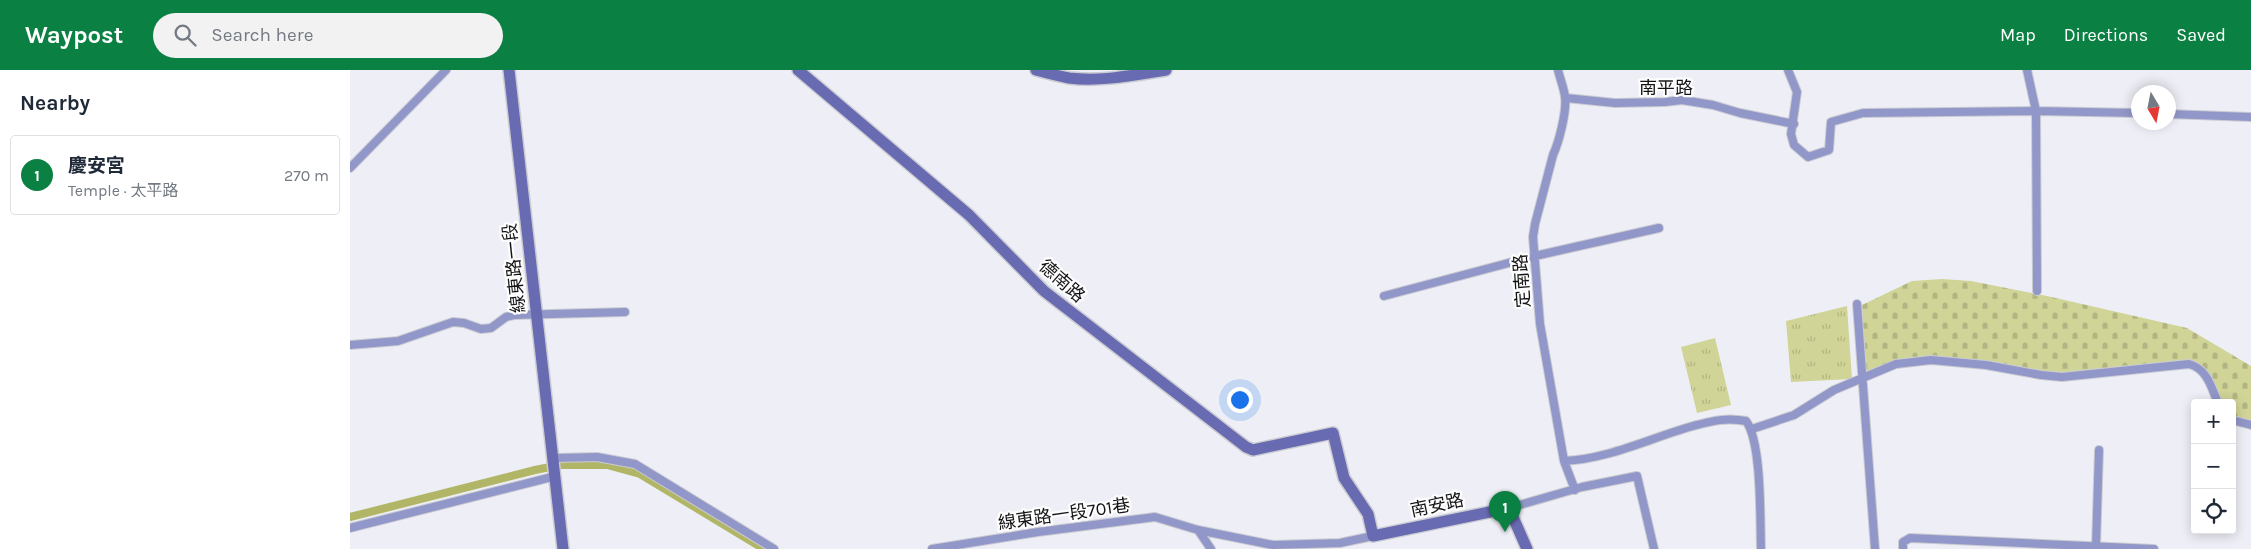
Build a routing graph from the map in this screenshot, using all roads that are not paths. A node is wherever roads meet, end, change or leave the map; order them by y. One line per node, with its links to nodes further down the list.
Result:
1 (446, 70): 15 (street)
2 (509, 70): 22 (street, 線東路一段)
3 (798, 70): 37 (street, 德南路)
4 (1036, 70): 5 (street)
5 (1166, 70)
6 (1558, 70): 9 (street, 定南路)
7 (1788, 70): 14 (street)
8 (2027, 70): 10 (street)
9 (1566, 98): 14 (street, 南平路); 17 (street, 定南路)
10 (2036, 111): 11 (street); 14 (street); 18 (street)
11 (2131, 113)
12 (2176, 114): 13 (street)
13 (2251, 117)
14 (1794, 124)
15 (350, 168)
16 (1659, 228): 17 (street)
17 (1535, 256): 19 (street); 31 (street, 定南路)
18 (2037, 291)
19 (1384, 296)
20 (1858, 304): 24 (street)
21 (624, 312): 22 (street)
22 (537, 315): 23 (street); 30 (street, 線東路一段)
23 (350, 345)
24 (1863, 378): 25 (street); 28 (street); 47 (street)
25 (2216, 399)
26 (2236, 421): 27 (street)
27 (2251, 425)
28 (1752, 429): 31 (street); 46 (street)
29 (2099, 450): 38 (street)
30 (554, 460): 32 (street, 線東路一段); 41 (street)
31 (1564, 461): 33 (street, 定南路)
32 (556, 476): 35 (street); 40 (street, 線東路一段)
33 (1575, 490): 34 (street); 45 (street)
34 (1509, 508): 37 (street, 南安路); 44 (street)
35 (350, 528)
36 (1198, 530): 37 (street, 線東路一段701巷); 42 (street, 線東路一段701巷); 43 (street)
37 (1373, 536)
38 (2096, 546): 39 (street); 48 (street)
39 (2107, 548): 49 (street)
40 (563, 549)
41 (774, 549)
42 (932, 549)
43 (1211, 549)
44 (1527, 549)
45 (1654, 549)
46 (1761, 549)
47 (1875, 549)
48 (1903, 549)
49 (2154, 549)

